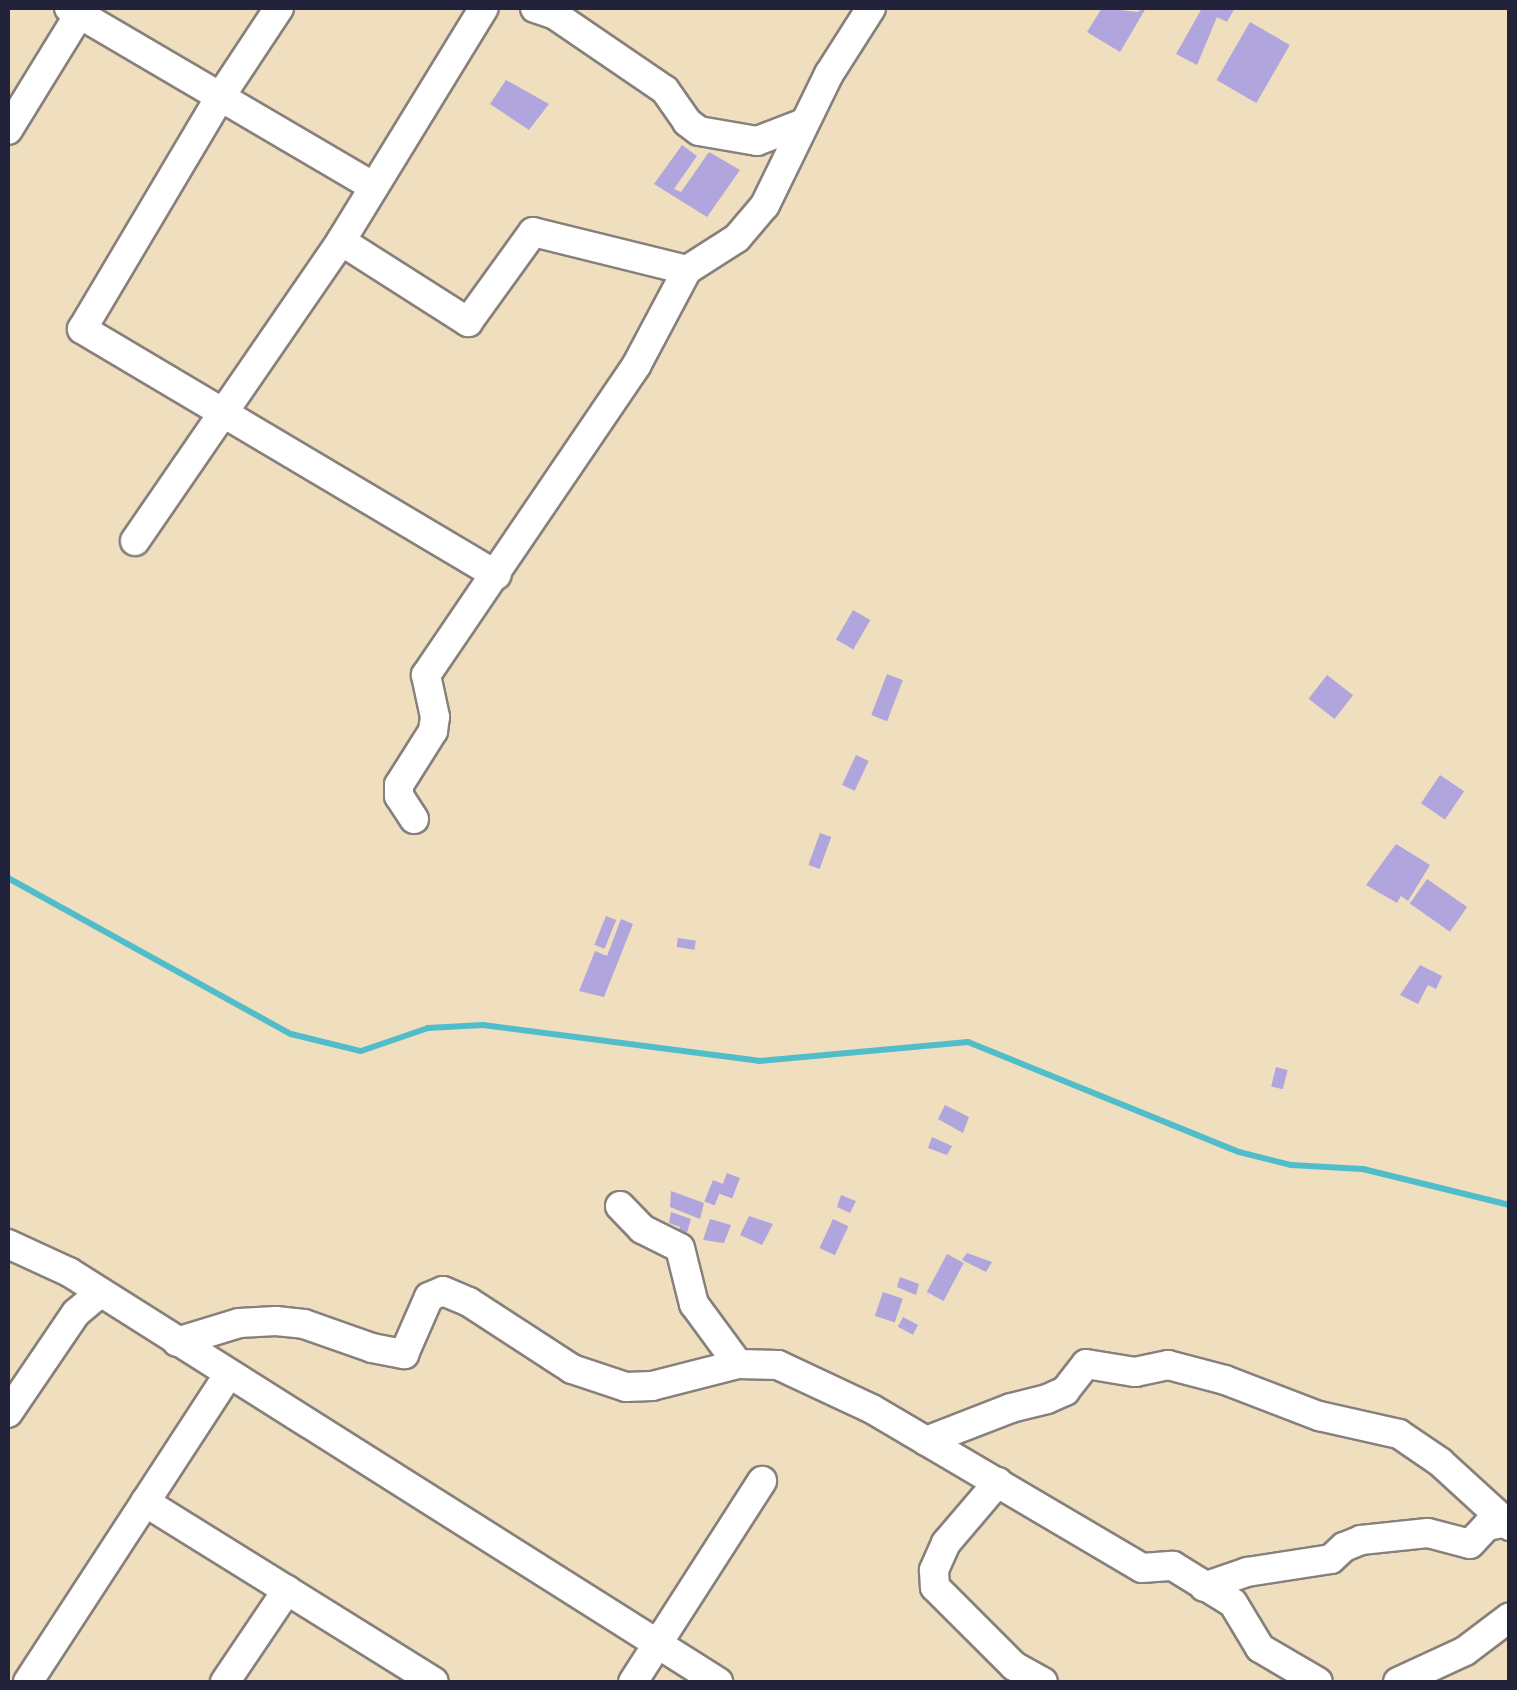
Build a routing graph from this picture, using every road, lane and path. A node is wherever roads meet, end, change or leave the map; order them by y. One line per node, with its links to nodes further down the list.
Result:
1 (279, 8): 6 (street)
2 (484, 8): 9 (street)
3 (535, 8): 7 (street)
4 (870, 8): 7 (street)
5 (78, 10): 6 (street); 8 (street)
6 (220, 97): 9 (street); 12 (street)
7 (804, 123): 11 (street)
8 (8, 130)
9 (372, 186): 10 (street)
10 (341, 242): 11 (street); 12 (street)
11 (687, 270): 14 (street)
12 (220, 414): 13 (street); 14 (street)
13 (134, 541)
14 (496, 574): 15 (street)
15 (414, 819)
16 (620, 1206): 20 (street)
17 (8, 1244): 18 (street)
18 (100, 1293): 19 (street); 22 (street)
19 (177, 1342): 20 (street); 21 (street)
20 (738, 1364): 23 (street)
21 (228, 1374): 26 (street); 31 (street)
22 (8, 1413)
23 (926, 1442): 25 (street); 27 (street)
24 (762, 1481): 31 (street)
25 (998, 1482): 28 (street); 37 (street)
26 (146, 1502): 29 (street); 33 (street)
27 (1506, 1524): 28 (street)
28 (1204, 1587): 38 (street)
29 (287, 1590): 32 (street); 34 (street)
30 (1510, 1617): 39 (street)
31 (658, 1645): 35 (street); 36 (street)
32 (421, 1679)
33 (28, 1682)
34 (224, 1682)
35 (633, 1682)
36 (718, 1682)
37 (1043, 1682)
38 (1318, 1682)
39 (1398, 1682)

